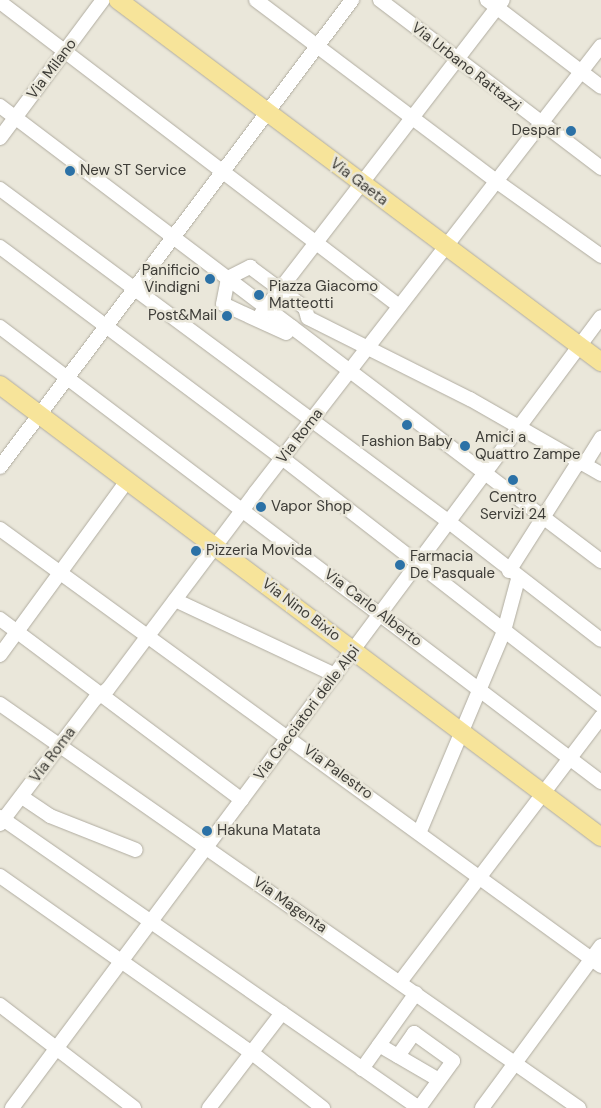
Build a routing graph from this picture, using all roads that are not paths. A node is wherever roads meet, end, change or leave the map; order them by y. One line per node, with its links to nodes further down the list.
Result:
1 (103, 0): 10 (street, Via Milano)
2 (118, 0): 15 (main road, Via Gaeta)
3 (256, 0): 8 (street)
4 (352, 0): 8 (street)
5 (380, 0): 11 (street, Via Urbano Rattazzi)
6 (0, 2): 10 (street)
7 (496, 3): 11 (street); 12 (street)
8 (316, 46): 15 (street); 16 (street)
9 (601, 46): 12 (street, Via Roma)
10 (65, 50): 17 (street, Via Milano); 21 (street)
11 (456, 59): 16 (street); 18 (street, Via Urbano Rattazzi)
12 (581, 72): 13 (street); 18 (street, Via Roma)
13 (601, 87)
14 (0, 106): 17 (street)
15 (267, 112): 21 (street); 23 (main road, Via Gaeta)
16 (410, 117): 22 (street); 23 (street)
17 (16, 118): 19 (street, Via Milano); 25 (street)
18 (540, 124): 20 (street, Via Urbano Rattazzi); 22 (street, Via Roma)
19 (0, 138)
20 (601, 168)
21 (222, 171): 25 (street); 26 (street)
22 (496, 181): 27 (street, Via Roma); 29 (street)
23 (361, 183): 26 (street); 27 (main road, Via Gaeta)
24 (0, 189): 32 (street)
25 (172, 237): 30 (street); 32 (street)
26 (316, 244): 31 (street); 34 (street)
27 (445, 246): 34 (street, Via Roma); 40 (main road, Via Gaeta)
28 (0, 247): 37 (street)
29 (601, 256)
30 (225, 276): 31 (street); 33 (street); 36 (street)
31 (282, 286): 33 (street); 41 (street)
32 (133, 288): 37 (street); 47 (street)
33 (266, 306): 36 (street); 39 (street)
34 (399, 306): 41 (street, Via Roma)
35 (601, 317): 40 (street, Via Cacciatori delle Alpi)
36 (257, 318): 39 (street)
37 (106, 326): 44 (street); 50 (street)
38 (0, 327): 44 (street, Via Carlo Alberto)
39 (296, 330): 43 (street)
40 (580, 346): 42 (main road, Via Gaeta); 48 (street, Via Cacciatori delle Alpi)
41 (368, 347): 43 (street, Via Roma); 48 (street)
42 (601, 362)
43 (350, 371): 47 (street, Via Roma); 53 (street)
44 (68, 378): 46 (street); 56 (street, Via Carlo Alberto)
45 (0, 385): 46 (main road, Via Nino Bixio)
46 (40, 415): 52 (street); 55 (main road, Via Nino Bixio)
47 (313, 420): 50 (street, Via Roma); 58 (street)
48 (519, 427): 51 (street); 53 (street, Via Cacciatori delle Alpi)
49 (601, 438): 51 (street)
50 (282, 458): 56 (street, Via Roma); 62 (street)
51 (583, 462): 54 (street); 57 (street)
52 (0, 467)
53 (485, 473): 57 (street); 58 (street, Via Cacciatori delle Alpi)
54 (601, 474)
55 (128, 481): 60 (main road, Via Nino Bixio); 63 (street)
56 (244, 511): 60 (street, Via Roma); 66 (street, Via Carlo Alberto)
57 (544, 518): 61 (street); 64 (street)
58 (450, 522): 62 (street, Via Cacciatori delle Alpi); 64 (street)
59 (0, 529): 63 (street, Via Palestro)
60 (216, 548): 65 (street, Via Roma); 72 (main road, Via Nino Bixio)
61 (601, 561)
62 (419, 563): 66 (street, Via Cacciatori delle Alpi); 68 (street)
63 (60, 572): 69 (street); 70 (street, Via Palestro)
64 (514, 575): 68 (street); 71 (street)
65 (175, 600): 70 (street, Via Roma); 74 (street)
66 (381, 613): 72 (street, Via Cacciatori delle Alpi); 75 (street, Via Carlo Alberto)
67 (0, 619): 69 (street)
68 (504, 631): 75 (street); 78 (street)
69 (18, 632): 73 (street); 76 (street)
70 (148, 635): 76 (street, Via Roma); 81 (street, Via Palestro)
71 (601, 640)
72 (355, 650): 74 (street, Via Cacciatori delle Alpi); 80 (main road, Via Nino Bixio)
73 (0, 655)
74 (335, 675): 81 (street, Via Cacciatori delle Alpi)
75 (480, 688): 80 (street); 83 (street, Via Carlo Alberto)
76 (101, 695): 82 (street, Via Roma); 87 (street)
77 (0, 704): 82 (street, Via Magenta)
78 (601, 705)
79 (601, 716): 83 (street)
80 (464, 733): 85 (main road, Via Nino Bixio); 89 (street)
81 (290, 737): 87 (street, Via Cacciatori delle Alpi); 89 (street, Via Palestro)
82 (60, 746): 86 (street, Via Roma); 91 (street, Via Magenta)
83 (569, 759): 84 (street, Via Carlo Alberto); 85 (street)
84 (601, 782)
85 (544, 793): 90 (main road, Via Nino Bixio); 94 (street)
86 (22, 797): 88 (street, Via Roma); 92 (street)
87 (242, 800): 91 (street, Via Cacciatori delle Alpi)
88 (1, 820): 95 (street)
89 (420, 831): 94 (street, Via Palestro)
90 (601, 837)
91 (207, 848): 95 (street, Via Cacciatori delle Alpi); 99 (street, Via Magenta)
92 (136, 850)
93 (0, 876): 97 (street)
94 (480, 876): 98 (street, Via Palestro); 99 (street)
95 (149, 921): 97 (street, Via Cacciatori delle Alpi); 102 (street)
96 (601, 946): 98 (street)
97 (120, 959): 104 (street, Via Cacciatori delle Alpi); 105 (street)
98 (596, 962): 107 (street)
99 (400, 982): 100 (street, Via Magenta)
100 (416, 993): 103 (street); 107 (street, Via Magenta)
101 (0, 1005): 104 (street)
102 (282, 1013): 105 (street); 108 (street)
103 (379, 1045): 106 (street); 108 (street)
104 (55, 1047): 110 (street, Via Cacciatori delle Alpi); 111 (street)
105 (252, 1053): 112 (street); 113 (street)
106 (398, 1056): 109 (street); 109 (street)
107 (515, 1062): 115 (street); 116 (street, Via Magenta)
108 (362, 1069): 114 (street)
109 (439, 1080): 114 (street)
110 (12, 1108)
111 (134, 1108)
112 (209, 1108)
113 (323, 1108)
114 (419, 1108)
115 (482, 1108)
116 (579, 1108)

